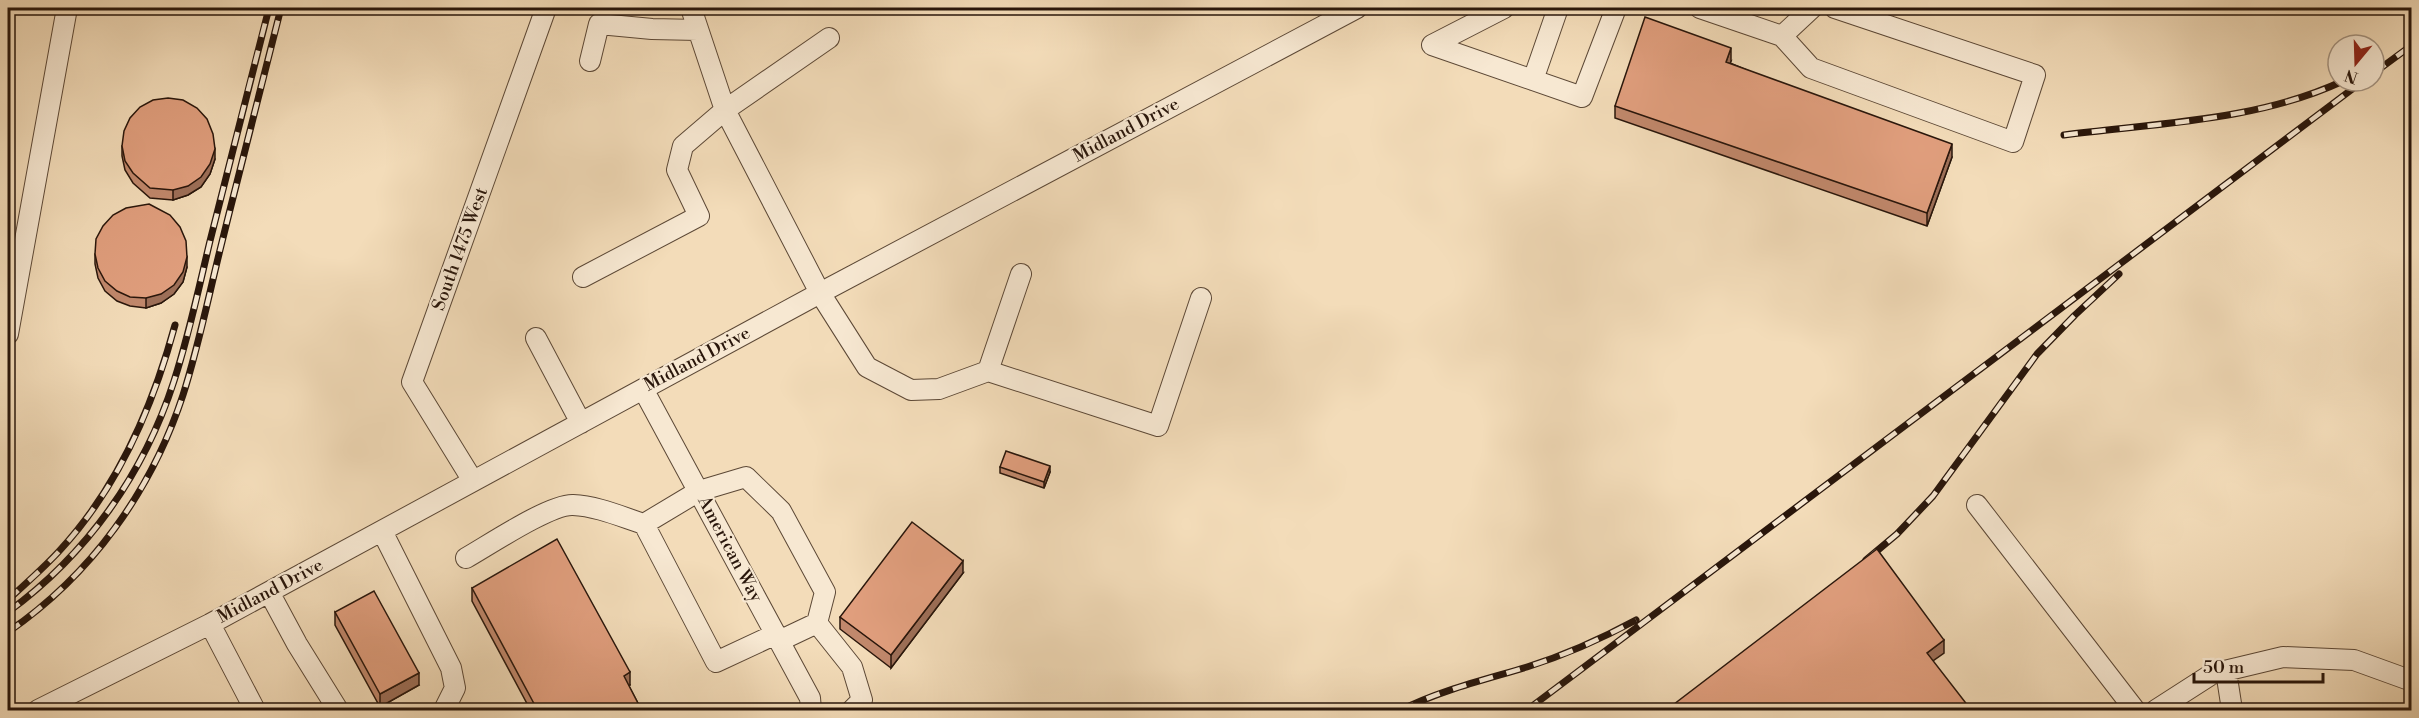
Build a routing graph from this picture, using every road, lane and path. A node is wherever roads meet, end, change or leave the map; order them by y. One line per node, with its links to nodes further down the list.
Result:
1 (67, 8): 21 (street)
2 (546, 8): 26 (street, South 1475 West)
3 (691, 8): 11 (street)
4 (1357, 8): 19 (street, Midland Drive)
5 (1504, 8): 15 (street)
6 (1558, 8): 15 (street)
7 (1616, 8): 15 (street)
8 (1700, 8): 12 (street)
9 (1812, 8): 12 (street)
10 (1835, 8): 12 (street)
11 (698, 30): 14 (street); 16 (street)
12 (1782, 36)
13 (829, 38): 16 (street)
14 (590, 61)
15 (1533, 80)
16 (724, 110): 18 (street); 19 (street)
17 (1021, 274): 23 (street)
18 (583, 278)
19 (820, 293): 23 (street); 24 (street, Midland Drive)
20 (1201, 298): 23 (street)
21 (8, 334)
22 (536, 338): 25 (street)
23 (988, 370)
24 (643, 389): 25 (street, Midland Drive); 27 (street, American Way)
25 (581, 423): 26 (street, Midland Drive)
26 (473, 481): 30 (street, Midland Drive)
27 (699, 491): 29 (street); 33 (street); 35 (street, American Way)
28 (1977, 505): 45 (street)
29 (645, 524): 31 (street); 35 (street)
30 (382, 531): 32 (street, Midland Drive); 42 (street)
31 (466, 558)
32 (269, 592): 34 (street, Midland Drive); 41 (street)
33 (817, 623): 35 (street); 44 (street)
34 (210, 624): 39 (street, Midland Drive); 40 (street)
35 (777, 638): 43 (street, American Way)
36 (2226, 671): 37 (street); 38 (street); 46 (street)
37 (2412, 681)
38 (2156, 710)
39 (38, 711)
40 (255, 711)
41 (338, 711)
42 (444, 711)
43 (811, 711)
44 (852, 711)
45 (2135, 711)
46 (2232, 711)

